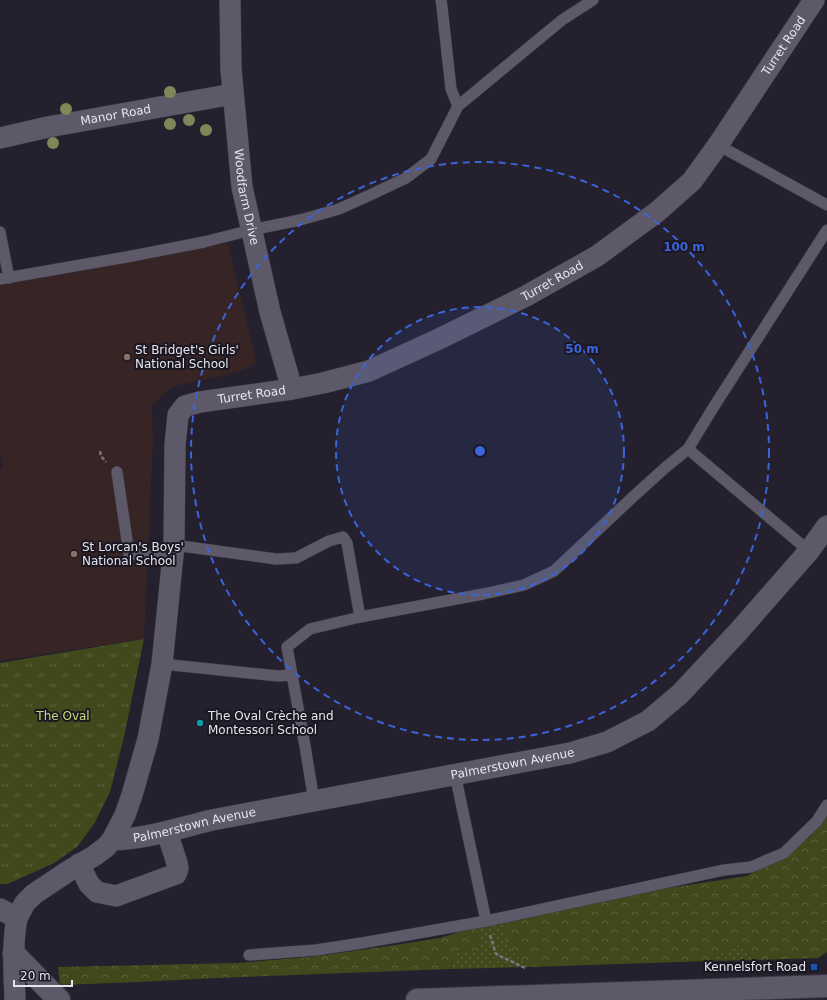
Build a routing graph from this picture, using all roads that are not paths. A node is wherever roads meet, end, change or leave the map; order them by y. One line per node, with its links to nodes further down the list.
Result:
1 (230, 0): 5 (street, Woodfarm Drive)
2 (441, 0): 6 (lane)
3 (593, 0): 6 (lane)
4 (814, 0): 8 (street, Turret Road)
5 (233, 94): 7 (street, Manor Road); 10 (street, Woodfarm Drive)
6 (458, 106): 10 (lane)
7 (0, 138)
8 (718, 145): 9 (lane); 14 (street, Turret Road)
9 (827, 205)
10 (251, 230): 13 (lane); 14 (street, Woodfarm Drive)
11 (827, 230): 15 (lane)
12 (0, 232): 13 (lane)
13 (5, 279)
14 (292, 389): 18 (street, Turret Road)
15 (688, 449): 19 (lane); 20 (lane)
16 (117, 472): 18 (lane)
17 (827, 526): 19 (street, Palmerstown Avenue)
18 (174, 551): 20 (lane); 21 (street)
19 (809, 551): 23 (street, Palmerstown Avenue)
20 (360, 617): 22 (lane)
21 (162, 664): 22 (lane); 27 (street)
22 (292, 675): 24 (lane)
23 (455, 774): 24 (street, Palmerstown Avenue); 30 (lane)
24 (314, 801): 26 (street, Palmerstown Avenue)
25 (827, 805): 30 (lane)
26 (167, 832): 27 (street, Palmerstown Avenue); 28 (street)
27 (112, 840): 28 (street)
28 (79, 864): 29 (street)
29 (9, 913): 31 (street)
30 (486, 921): 32 (lane)
31 (14, 954): 35 (street); 36 (main road)
32 (249, 955)
33 (827, 986): 34 (main road)
34 (657, 992): 37 (main road); 38 (main road)
35 (15, 1000)
36 (59, 1000)
37 (417, 1000)
38 (701, 1000)

